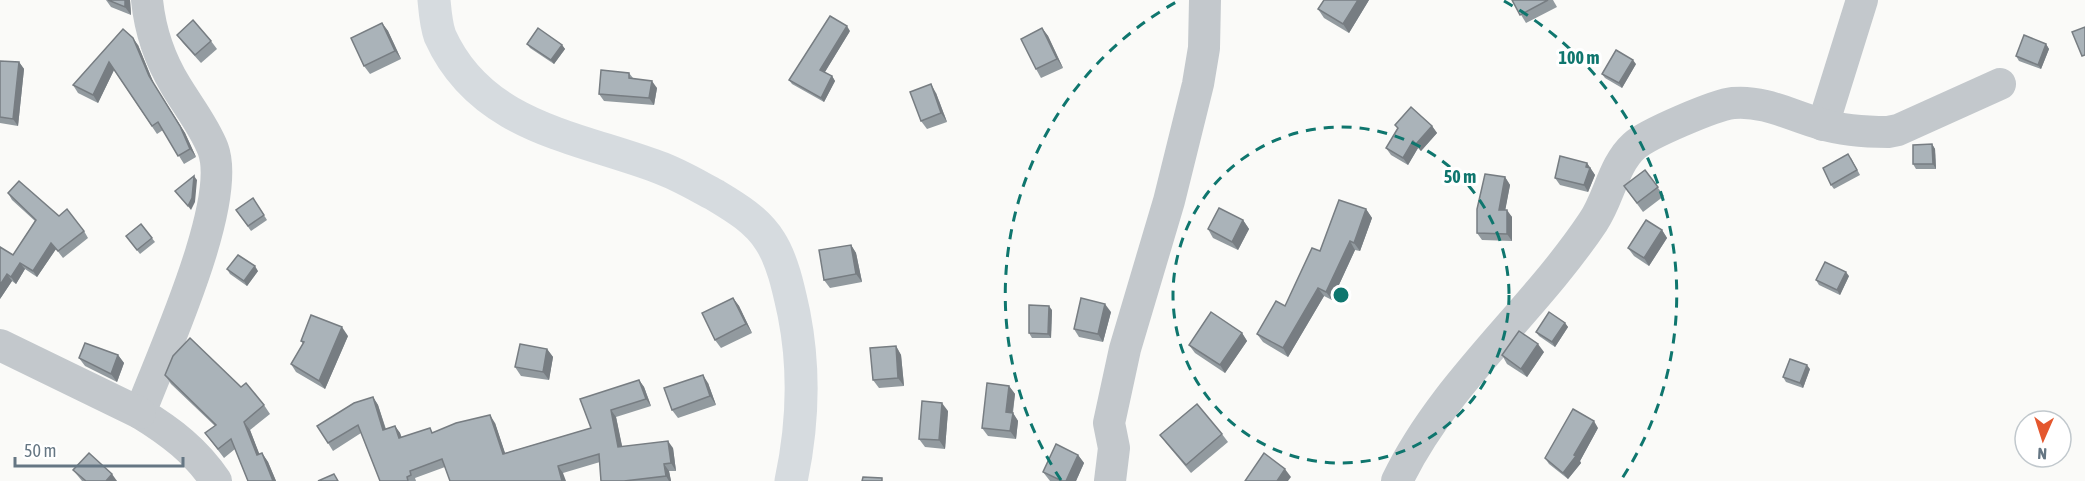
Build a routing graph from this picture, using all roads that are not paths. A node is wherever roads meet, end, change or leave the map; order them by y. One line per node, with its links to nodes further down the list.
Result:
1 (147, 0): 8 (street)
2 (434, 0): 10 (main road)
3 (1205, 0): 11 (street)
4 (1862, 0): 6 (street)
5 (2000, 84): 6 (street)
6 (1823, 125): 12 (street)
7 (0, 345): 8 (street)
8 (140, 413): 9 (street)
9 (216, 481)
10 (791, 481)
11 (1110, 481)
12 (1396, 481)

